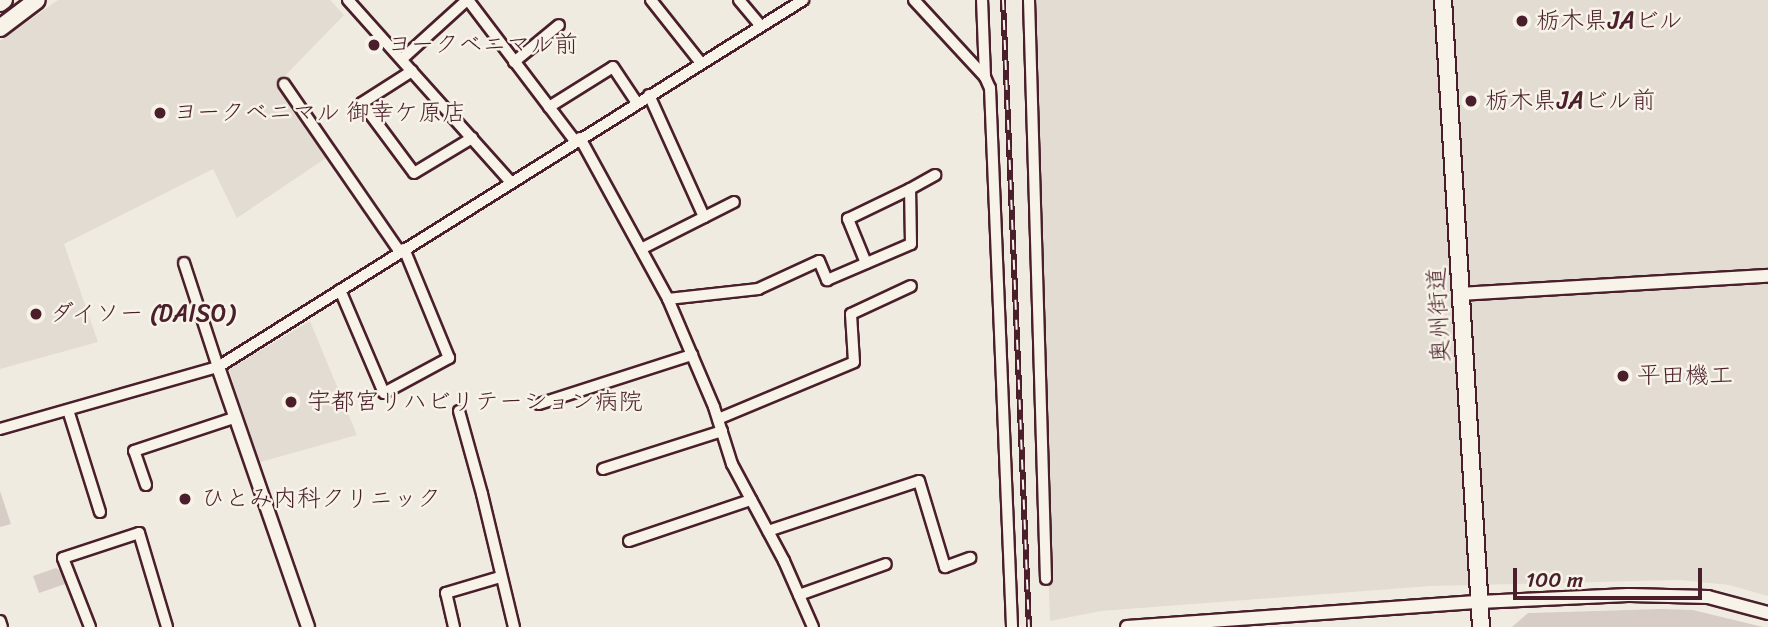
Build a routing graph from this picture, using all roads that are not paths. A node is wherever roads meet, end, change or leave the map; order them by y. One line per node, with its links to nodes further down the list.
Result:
1 (37, 0): 13 (highway)
2 (348, 0): 14 (street)
3 (468, 0): 14 (street); 15 (street)
4 (651, 0): 16 (street)
5 (739, 0): 12 (street)
6 (803, 0): 12 (street)
7 (914, 0): 18 (street)
8 (982, 0): 18 (street)
9 (1029, 0): 57 (street)
10 (1443, 0): 37 (highway, 奥州街道)
11 (559, 25): 15 (street)
12 (761, 26): 16 (street)
13 (0, 28)
14 (402, 60): 17 (street)
15 (514, 62): 22 (street)
16 (701, 63): 20 (street)
17 (412, 71): 23 (street); 23 (street)
18 (985, 77): 69 (street)
19 (284, 84): 31 (street)
20 (649, 95): 21 (street); 29 (street)
21 (637, 103): 22 (street); 24 (street)
22 (549, 107): 24 (street)
23 (472, 138): 26 (street)
24 (578, 140): 26 (street); 30 (street)
25 (935, 175): 27 (street)
26 (510, 182): 31 (street)
27 (910, 189): 33 (street); 33 (street)
28 (734, 202): 29 (street)
29 (704, 217): 30 (street)
30 (641, 249): 38 (street)
31 (402, 250): 36 (street); 36 (street)
32 (184, 263): 40 (street)
33 (866, 263): 38 (street)
34 (1768, 276): 37 (street)
35 (912, 286): 45 (street)
36 (340, 290): 40 (street)
37 (1461, 294): 59 (highway, 奥州街道)
38 (668, 299): 39 (street)
39 (692, 355): 41 (street); 45 (street)
40 (218, 367): 42 (street); 44 (street)
41 (539, 404)
42 (68, 410): 46 (street); 51 (street)
43 (459, 411): 56 (street)
44 (234, 418): 49 (street); 65 (street)
45 (718, 419): 47 (street)
46 (0, 429)
47 (722, 431): 48 (street); 50 (street)
48 (603, 469)
49 (146, 485)
50 (751, 500): 52 (street); 53 (street)
51 (100, 512)
52 (768, 531): 54 (street); 58 (street)
53 (629, 541)
54 (970, 558)
55 (886, 564): 58 (street)
56 (500, 578): 66 (street); 67 (street)
57 (1046, 579)
58 (799, 595): 68 (street)
59 (1479, 602): 60 (street); 70 (street); 71 (highway, 奥州街道)
60 (1768, 613)
61 (0, 621): 62 (street)
62 (2, 627)
63 (90, 627): 64 (street)
64 (167, 627)
65 (308, 627)
66 (454, 627)
67 (514, 627)
68 (813, 627)
69 (1013, 627)
70 (1126, 627)
71 (1481, 627)

